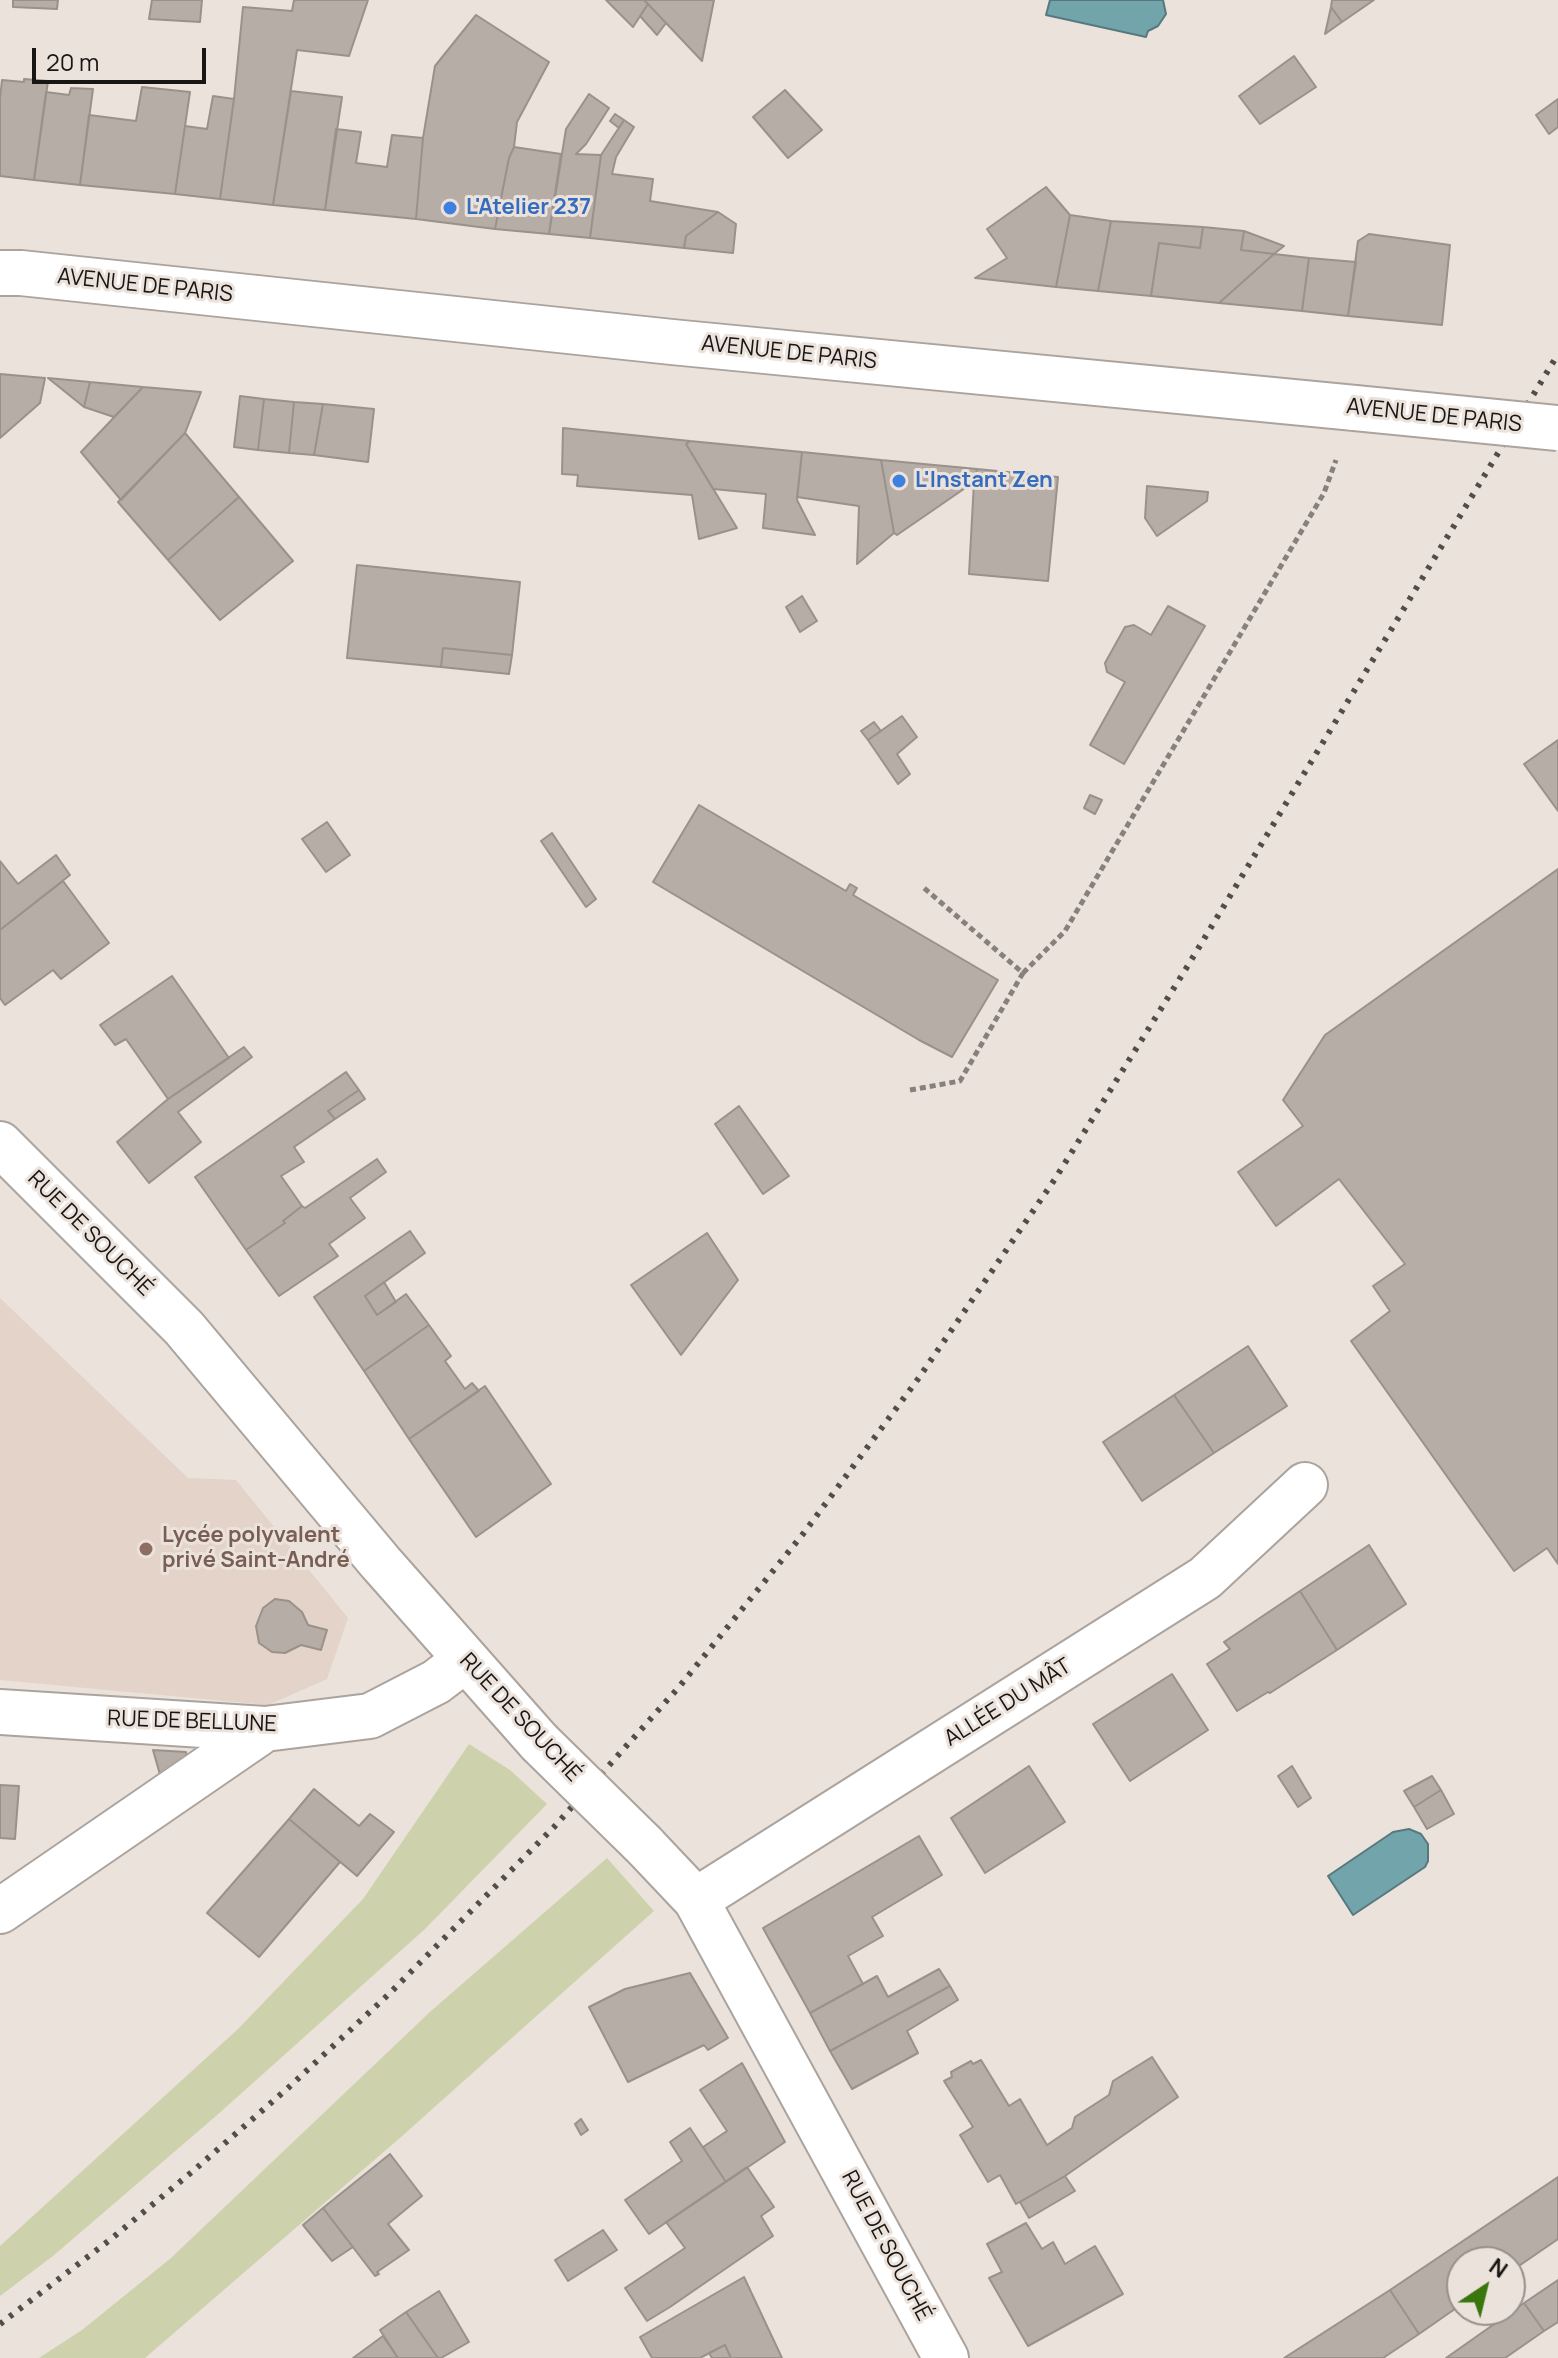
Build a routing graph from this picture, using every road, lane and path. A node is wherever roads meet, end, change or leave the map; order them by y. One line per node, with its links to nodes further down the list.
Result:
1 (7, 272): 2 (street, AVENUE DE PARIS)
2 (1355, 408): 3 (street, AVENUE DE PARIS, bridge); 5 (path)
3 (1558, 428)
4 (924, 888): 5 (path)
5 (1023, 973): 6 (path)
6 (910, 1090)
7 (0, 1144): 9 (street, RUE DE SOUCHÉ)
8 (1305, 1485): 12 (street, ALLÉE DU MÂT)
9 (465, 1660): 11 (street, RUE DE BELLUNE); 12 (street, RUE DE SOUCHÉ, bridge)
10 (0, 1712): 11 (street, RUE DE BELLUNE)
11 (265, 1729): 13 (street)
12 (696, 1900): 14 (street, RUE DE SOUCHÉ)
13 (0, 1911)
14 (946, 2358)

